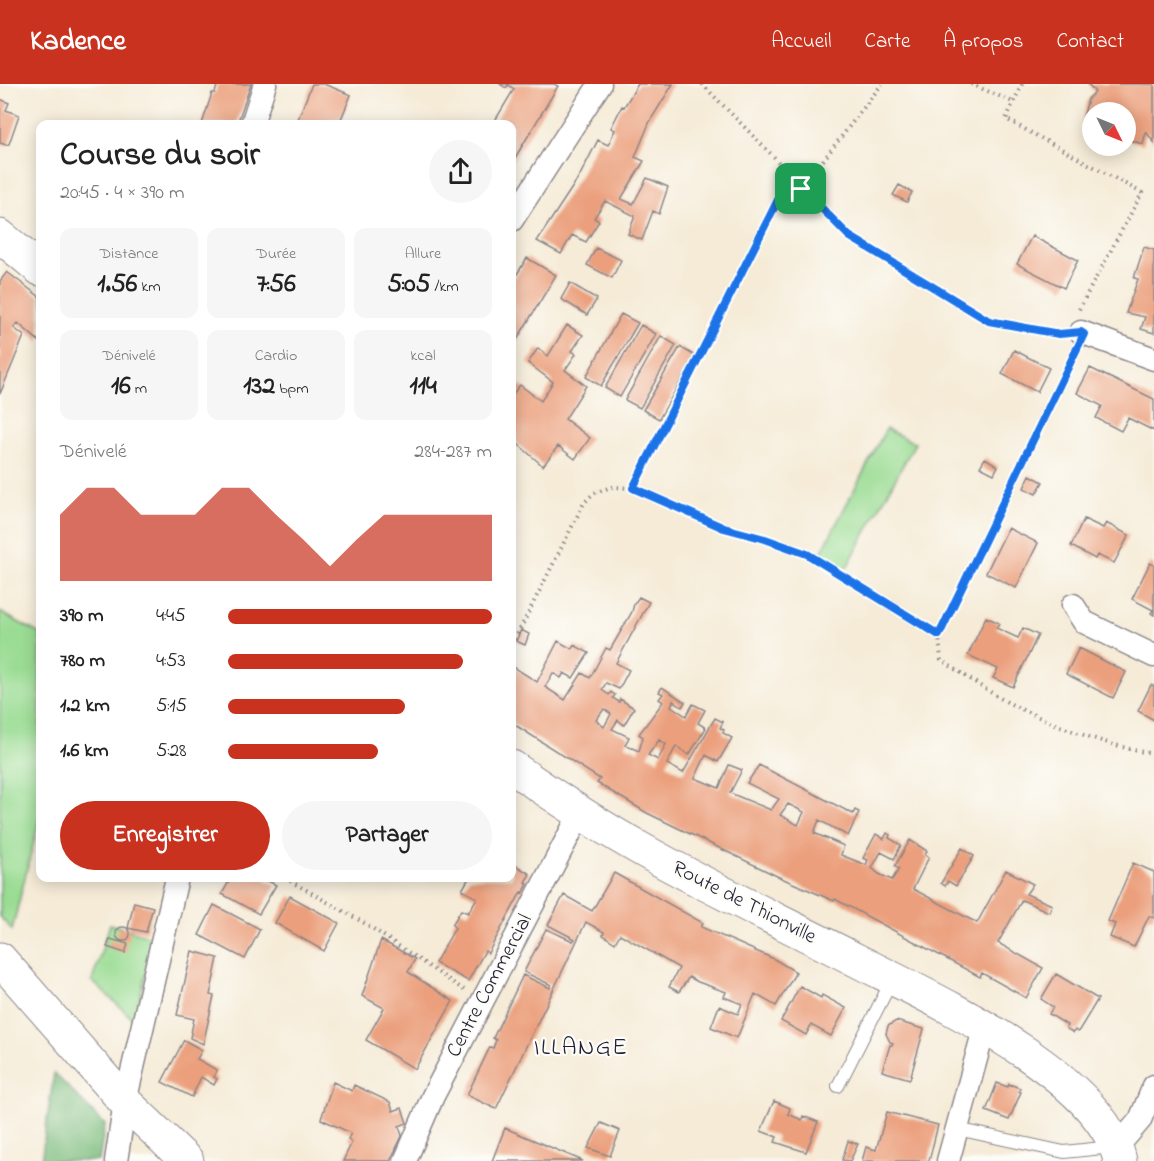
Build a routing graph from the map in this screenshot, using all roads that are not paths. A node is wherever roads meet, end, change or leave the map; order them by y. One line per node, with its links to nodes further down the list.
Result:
1 (265, 84): 3 (street)
2 (600, 84): 4 (street)
3 (253, 120)
4 (516, 214)
5 (0, 236): 6 (street)
6 (36, 266)
7 (1083, 333): 8 (street)
8 (1154, 359)
9 (1074, 605): 10 (street)
10 (1154, 656)
11 (516, 769): 12 (street, Route de Thionville)
12 (580, 814): 15 (street, Route de Thionville); 24 (street, Centre Commercial)
13 (176, 882): 19 (street)
14 (0, 959): 19 (street)
15 (892, 979): 16 (street, Route de Thionville); 17 (lane)
16 (985, 1026): 20 (street); 21 (street, Route de Thionville)
17 (838, 1086)
18 (1154, 1086): 21 (street)
19 (125, 1102): 22 (street); 23 (street)
20 (957, 1129): 21 (lane); 25 (street)
21 (1119, 1154)
22 (116, 1161)
23 (187, 1161)
24 (405, 1161)
25 (948, 1161)

